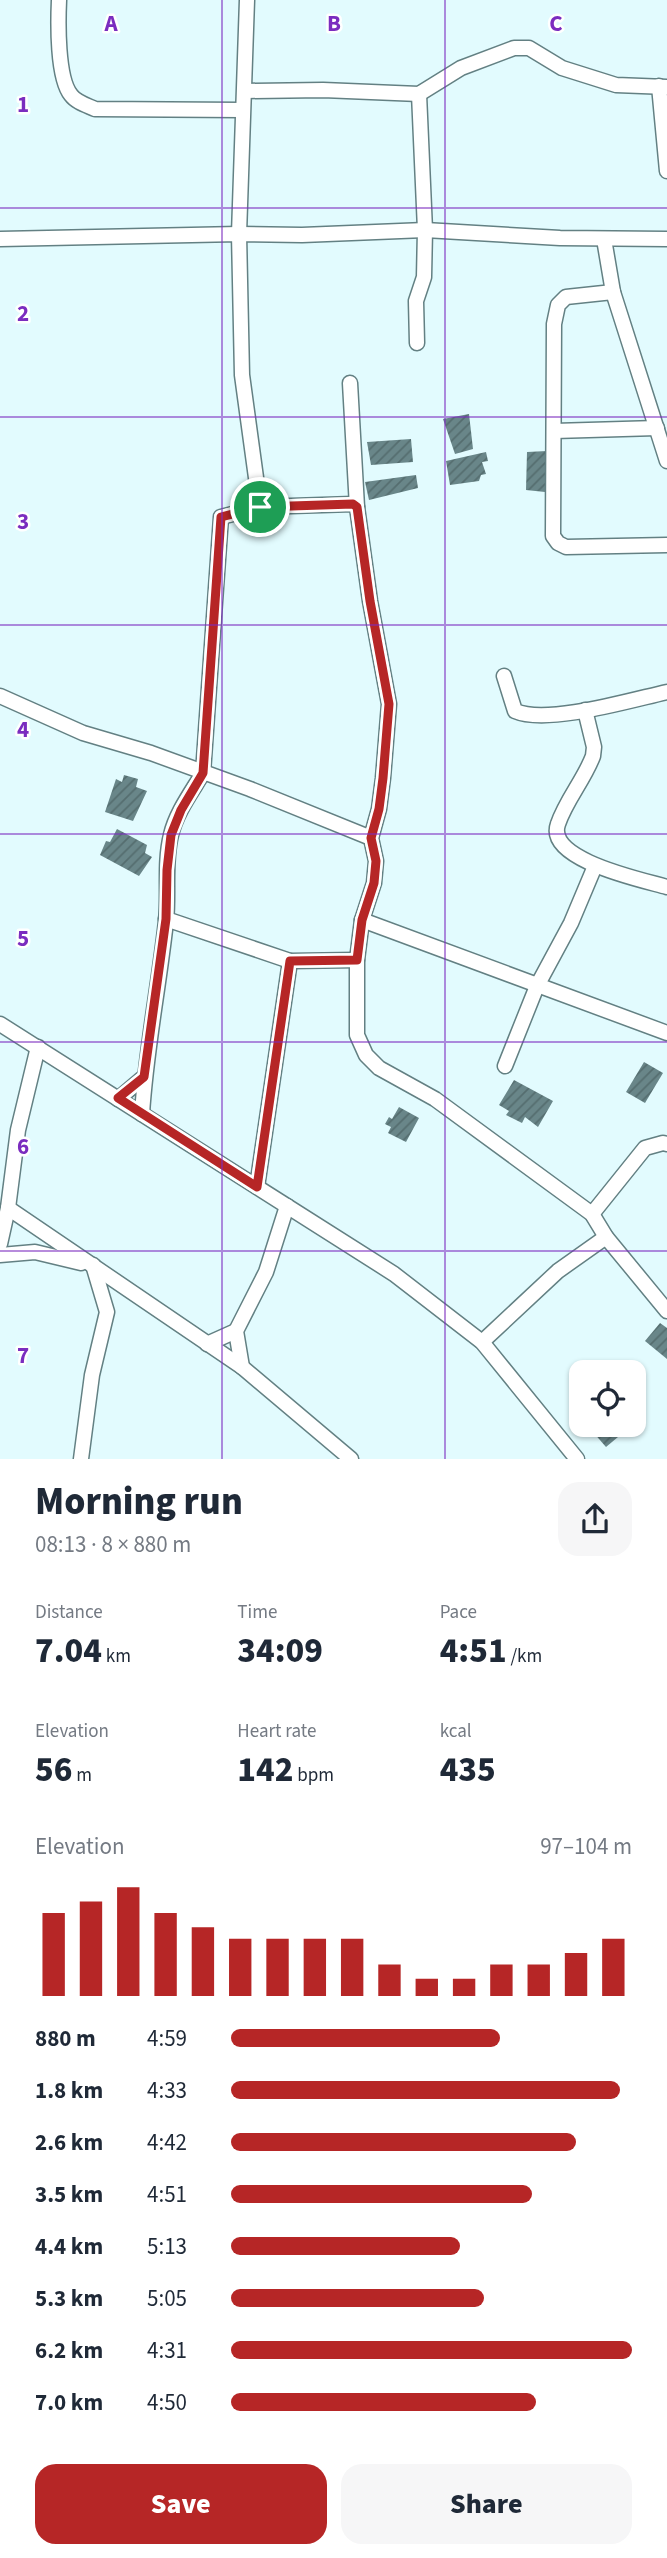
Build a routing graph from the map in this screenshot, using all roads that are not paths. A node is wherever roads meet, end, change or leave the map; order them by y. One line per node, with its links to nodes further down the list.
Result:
1 (59, 0): 6 (street)
2 (247, 0): 4 (street)
3 (663, 86): 5 (street); 7 (street)
4 (245, 90): 5 (street); 6 (street)
5 (419, 94): 8 (street)
6 (243, 110): 9 (street)
7 (667, 172)
8 (425, 230): 9 (street); 11 (street); 14 (street)
9 (239, 234): 10 (street); 19 (street)
10 (0, 239)
11 (604, 239): 12 (street); 13 (street)
12 (667, 239)
13 (613, 292): 16 (street); 17 (street)
14 (417, 343)
15 (350, 383): 20 (street)
16 (657, 428): 17 (street); 18 (street)
17 (554, 431): 21 (street)
18 (667, 461)
19 (260, 507): 20 (street); 26 (street)
20 (357, 507): 27 (street)
21 (667, 545)
22 (503, 676): 25 (street)
23 (667, 692): 25 (street)
24 (0, 696): 26 (street)
25 (585, 709): 28 (street)
26 (203, 773): 27 (street); 30 (street)
27 (371, 838): 31 (street)
28 (595, 866): 29 (street); 34 (street)
29 (667, 887)
30 (166, 919): 33 (street); 39 (street)
31 (362, 920): 32 (street); 34 (street)
32 (357, 960): 33 (street); 46 (street)
33 (290, 961): 43 (street)
34 (537, 986): 36 (street); 38 (street)
35 (0, 1024): 37 (street)
36 (667, 1033)
37 (38, 1047): 40 (street); 45 (street)
38 (505, 1066)
39 (144, 1077): 40 (street); 41 (street)
40 (118, 1098): 41 (street)
41 (142, 1114): 43 (street)
42 (667, 1144): 46 (street)
43 (257, 1187): 44 (street)
44 (287, 1206): 52 (street); 53 (street)
45 (8, 1208): 48 (street); 50 (street)
46 (593, 1213): 47 (street)
47 (606, 1237): 51 (street); 53 (street)
48 (0, 1244)
49 (0, 1255): 50 (street)
50 (93, 1265): 54 (street); 56 (street)
51 (667, 1311)
52 (236, 1331): 54 (street); 55 (street)
53 (482, 1342): 58 (street)
54 (207, 1344): 55 (street)
55 (242, 1367): 57 (street)
56 (84, 1458)
57 (351, 1459)
58 (577, 1459)

